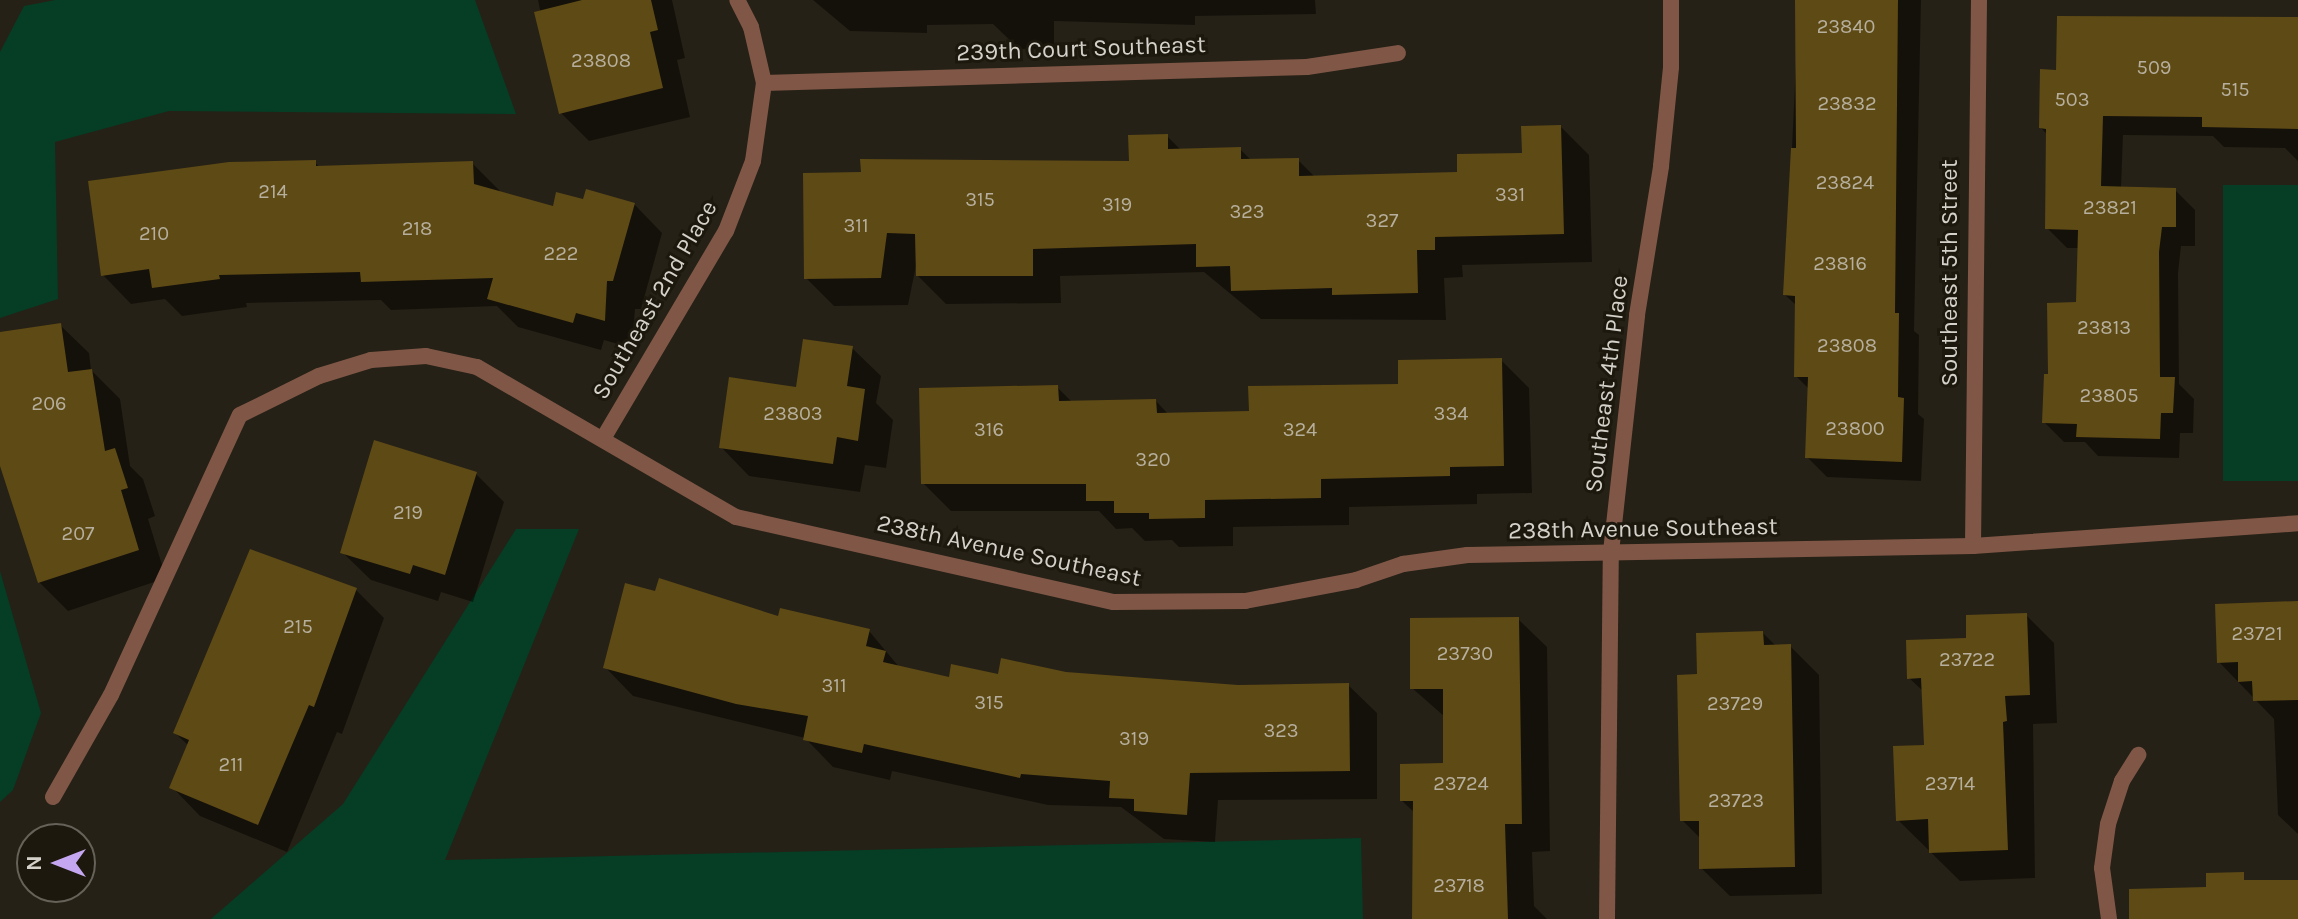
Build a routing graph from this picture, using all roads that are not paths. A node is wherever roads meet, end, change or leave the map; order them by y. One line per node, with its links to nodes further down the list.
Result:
1 (737, 0): 5 (street, Southeast 2nd Place)
2 (1671, 0): 9 (street, Southeast 4th Place)
3 (1979, 0): 8 (street, Southeast 5th Street)
4 (1398, 53): 5 (street, 239th Court Southeast)
5 (764, 83): 6 (street, Southeast 2nd Place)
6 (604, 437): 9 (street, 238th Avenue Southeast); 11 (street, 238th Avenue Southeast)
7 (2298, 523): 8 (street, 238th Avenue Southeast)
8 (1973, 546): 9 (street, 238th Avenue Southeast)
9 (1611, 552): 12 (street, Southeast 4th Place)
10 (2138, 755): 13 (street)
11 (53, 797)
12 (1607, 919)
13 (2109, 919)

